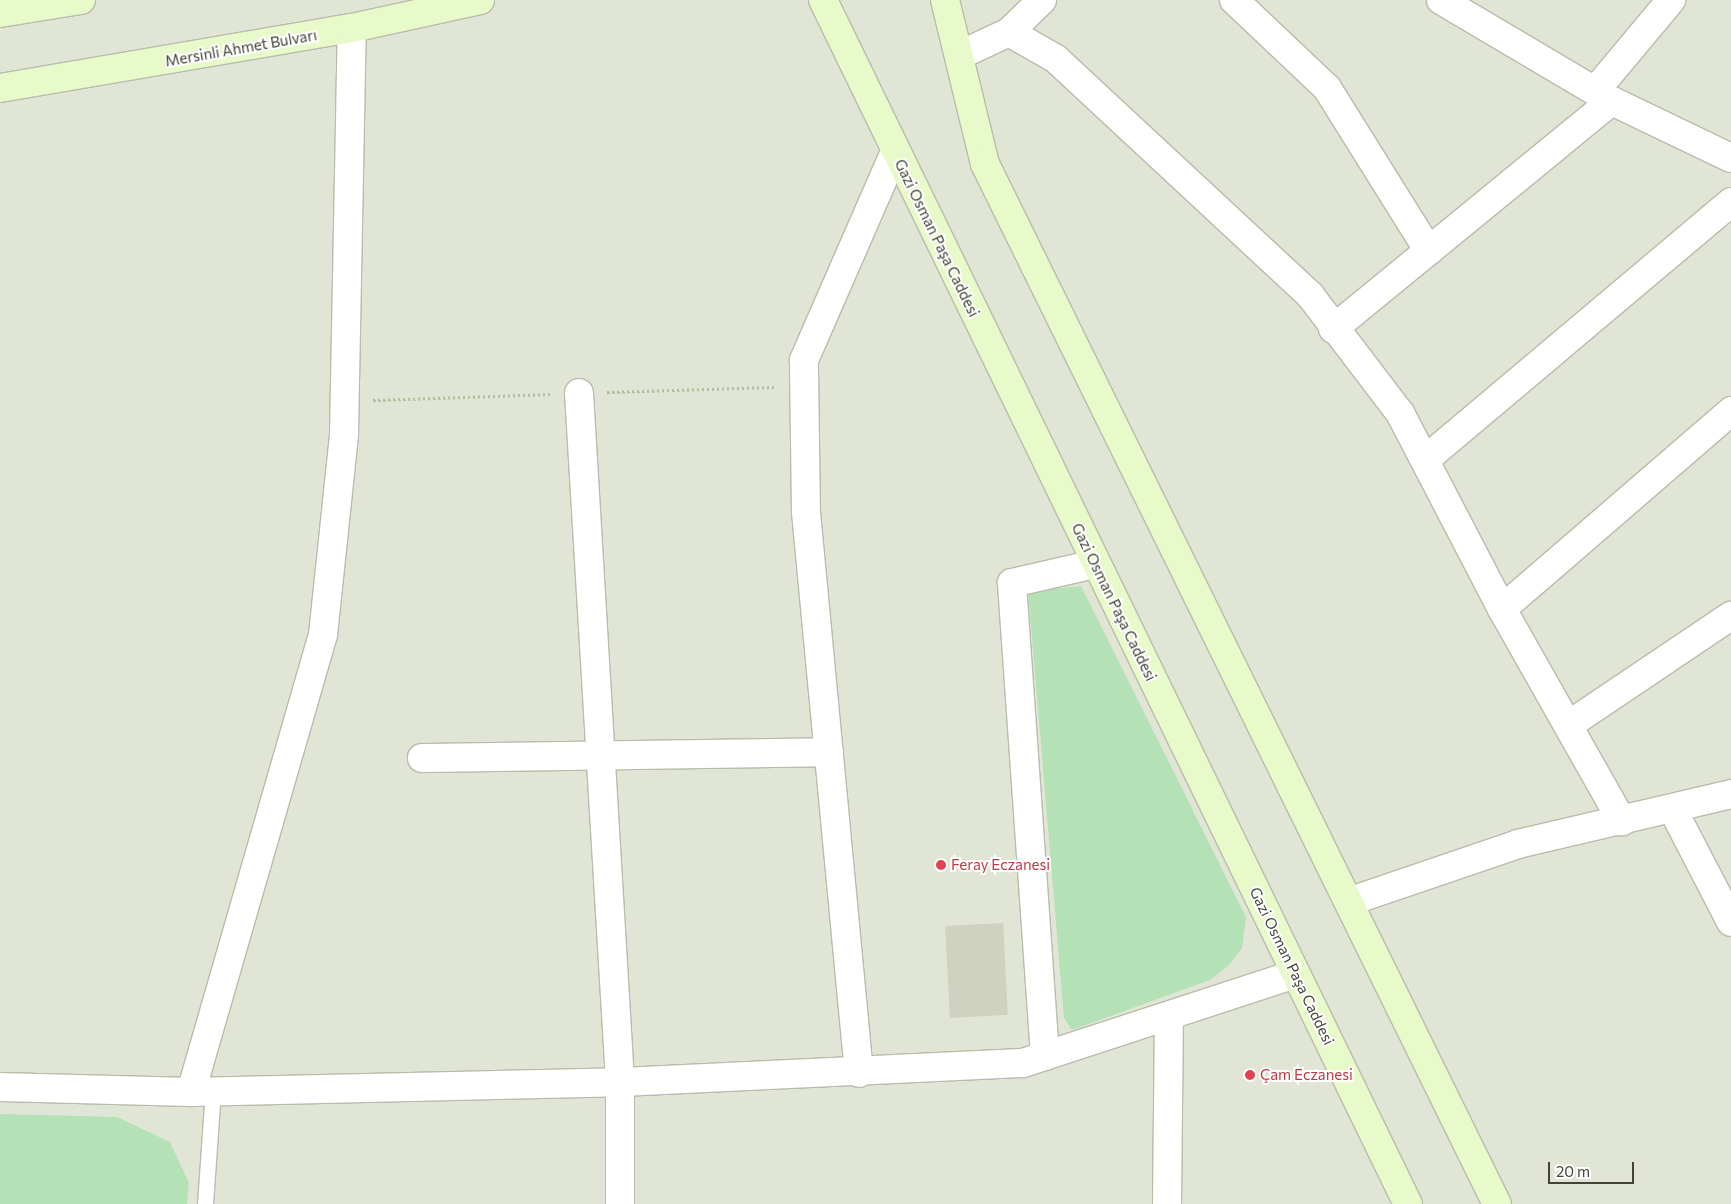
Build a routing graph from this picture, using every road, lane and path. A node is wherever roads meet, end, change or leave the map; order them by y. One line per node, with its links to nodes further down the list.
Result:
1 (81, 0): 9 (main road)
2 (480, 0): 10 (main road, Mersinli Ahmet Bulvarı)
3 (823, 0): 15 (main road, Gazi Osman Paşa Caddesi)
4 (1042, 0): 11 (street)
5 (1234, 0): 18 (street)
6 (1442, 0): 14 (street)
7 (1671, 0): 14 (street)
8 (953, 5): 12 (main road)
9 (0, 13)
10 (352, 28): 13 (main road, Mersinli Ahmet Bulvarı); 41 (street)
11 (1009, 32): 12 (street); 19 (street)
12 (960, 55): 33 (main road)
13 (0, 88)
14 (1604, 96): 16 (street); 18 (street)
15 (895, 152): 23 (main road, Gazi Osman Paşa Caddesi); 27 (street)
16 (1731, 158)
17 (1731, 202): 22 (street)
18 (1429, 251): 19 (street)
19 (1333, 329): 22 (street)
20 (579, 393): 28 (street)
21 (1731, 411): 24 (street)
22 (1426, 459): 24 (street)
23 (1095, 564): 35 (main road, Gazi Osman Paşa Caddesi); 37 (street)
24 (1502, 609): 26 (street)
25 (1731, 616): 26 (street)
26 (1570, 724): 32 (street)
27 (829, 752): 28 (street); 38 (street)
28 (600, 756): 29 (street); 39 (street)
29 (422, 758)
30 (1731, 794): 31 (street)
31 (1673, 810): 32 (street); 34 (street)
32 (1622, 821): 33 (street)
33 (1351, 901): 46 (main road)
34 (1731, 922)
35 (1296, 974): 36 (street); 45 (main road, Gazi Osman Paşa Caddesi)
36 (1169, 1017): 37 (street); 44 (street)
37 (1045, 1056): 38 (street)
38 (859, 1073): 39 (street)
39 (620, 1082): 41 (street); 43 (street)
40 (0, 1087): 41 (street)
41 (202, 1091): 42 (lane)
42 (205, 1204)
43 (620, 1204)
44 (1168, 1204)
45 (1408, 1204)
46 (1497, 1204)

